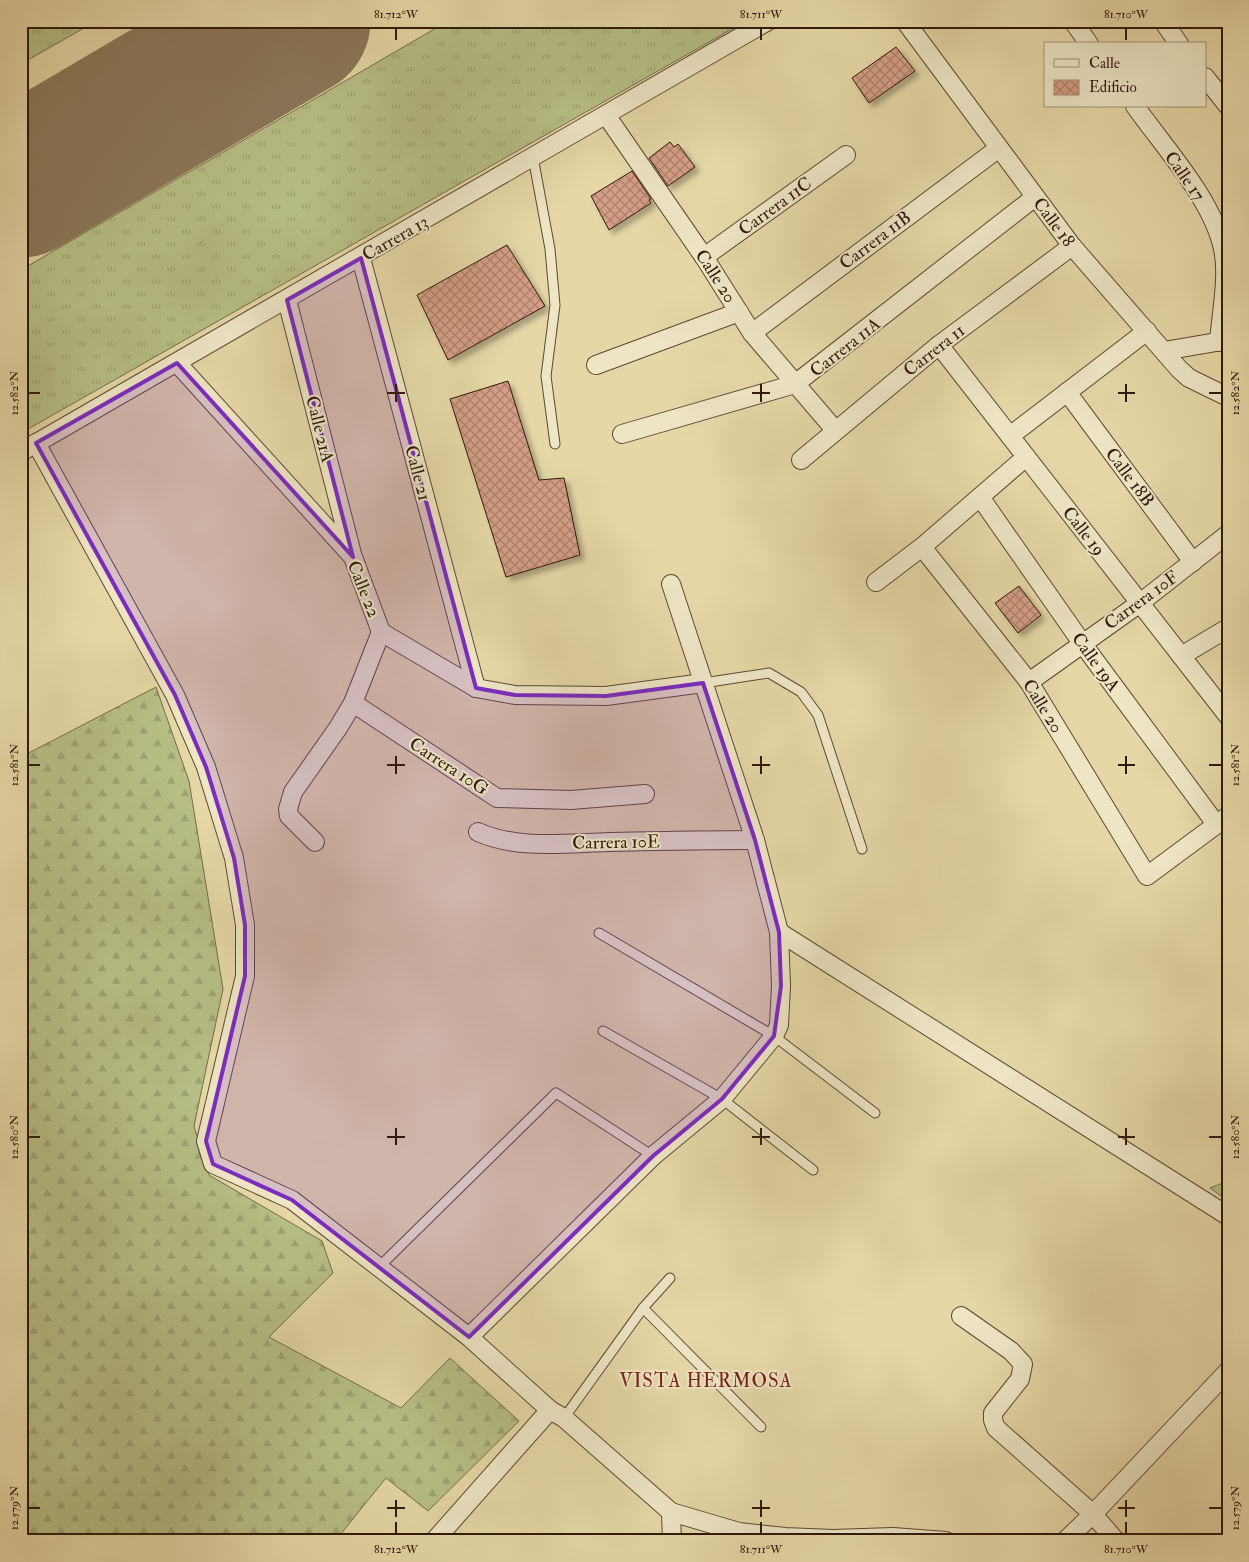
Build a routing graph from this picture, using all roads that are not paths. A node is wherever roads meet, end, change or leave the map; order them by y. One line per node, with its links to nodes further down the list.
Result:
1 (768, 21): 10 (street, Carrera 13)
2 (906, 21): 11 (street, Calle 18)
3 (1073, 21): 5 (street)
4 (1163, 21): 6 (street)
5 (1088, 42)
6 (1178, 42)
7 (1206, 78): 8 (street)
8 (1228, 106)
9 (1136, 108): 22 (street, Calle 17)
10 (606, 115): 13 (street, Carrera 13); 16 (street, Calle 20)
11 (999, 148): 14 (street, Calle 18); 21 (street, Carrera 11B)
12 (846, 155): 16 (street, Carrera 11C)
13 (533, 157): 17 (street, Carrera 13); 33 (lane)
14 (1035, 197): 15 (street, Calle 18); 27 (street, Carrera 11A)
15 (1072, 246): 20 (street, Calle 18); 23 (street, Carrera 11)
16 (704, 257): 19 (street, Calle 20)
17 (361, 258): 18 (street, Carrera 13); 51 (street, Calle 21)
18 (287, 300): 25 (street, Carrera 13); 40 (street, Calle 21A)
19 (739, 312): 21 (street, Calle 20); 26 (street)
20 (1147, 331): 24 (street, Calle 18); 28 (street)
21 (752, 333): 27 (street, Calle 20)
22 (1223, 341): 24 (street)
23 (939, 345): 30 (street, Carrera 11); 32 (street, Calle 19)
24 (1164, 351): 29 (street, Calle 18)
25 (177, 363): 34 (street, Carrera 13); 40 (street, Calle 22)
26 (596, 365)
27 (796, 384): 30 (street, Calle 20); 31 (street, Carrera 11A)
28 (1067, 392): 32 (street); 41 (street, Calle 18B)
29 (1228, 397)
30 (835, 430): 36 (street, Carrera 11)
31 (622, 434)
32 (1010, 436): 35 (street, Calle 19)
33 (554, 444)
34 (29, 447): 69 (street)
35 (1026, 457): 37 (street); 44 (street, Calle 19)
36 (801, 460)
37 (980, 497): 39 (street); 47 (street, Calle 19A)
38 (1228, 534): 41 (street, Carrera 10F)
39 (922, 547): 42 (street); 49 (street, Calle 20)
40 (353, 557): 46 (street, Calle 22)
41 (1193, 562): 44 (street, Carrera 10F)
42 (876, 582)
43 (671, 584): 50 (street)
44 (1140, 603): 47 (street, Carrera 10F); 48 (street, Calle 19)
45 (1228, 628): 48 (street)
46 (381, 632): 51 (street, Calle 22); 52 (street)
47 (1082, 643): 49 (street, Carrera 10F); 55 (street, Calle 19A)
48 (1181, 656): 53 (street, Calle 19)
49 (1029, 682): 55 (street, Calle 20)
50 (703, 683): 51 (street, Calle 22); 57 (street); 59 (lane)
51 (476, 688)
52 (353, 703): 54 (street, Carrera 10G); 58 (street)
53 (1227, 713)
54 (645, 794)
55 (1222, 820)
56 (478, 832): 57 (street, Carrera 10E)
57 (755, 840): 60 (street)
58 (315, 842)
59 (862, 849)
60 (779, 932): 63 (street); 68 (street)
61 (599, 933): 63 (lane)
62 (603, 1031): 64 (lane)
63 (774, 1036): 64 (street); 65 (lane)
64 (722, 1099): 66 (street); 67 (lane)
65 (876, 1113)
66 (654, 1156): 69 (lane); 73 (street)
67 (813, 1170)
68 (1228, 1216)
69 (378, 1268): 73 (street)
70 (670, 1278): 71 (lane)
71 (643, 1308): 75 (lane); 76 (lane)
72 (960, 1316): 78 (street)
73 (469, 1337): 75 (street)
74 (1228, 1371): 78 (street)
75 (557, 1414): 77 (street); 79 (street)
76 (761, 1427)
77 (671, 1512): 80 (street); 81 (street)
78 (1093, 1514): 82 (street); 83 (street)
79 (434, 1541)
80 (672, 1541)
81 (946, 1541)
82 (1065, 1541)
83 (1116, 1541)

